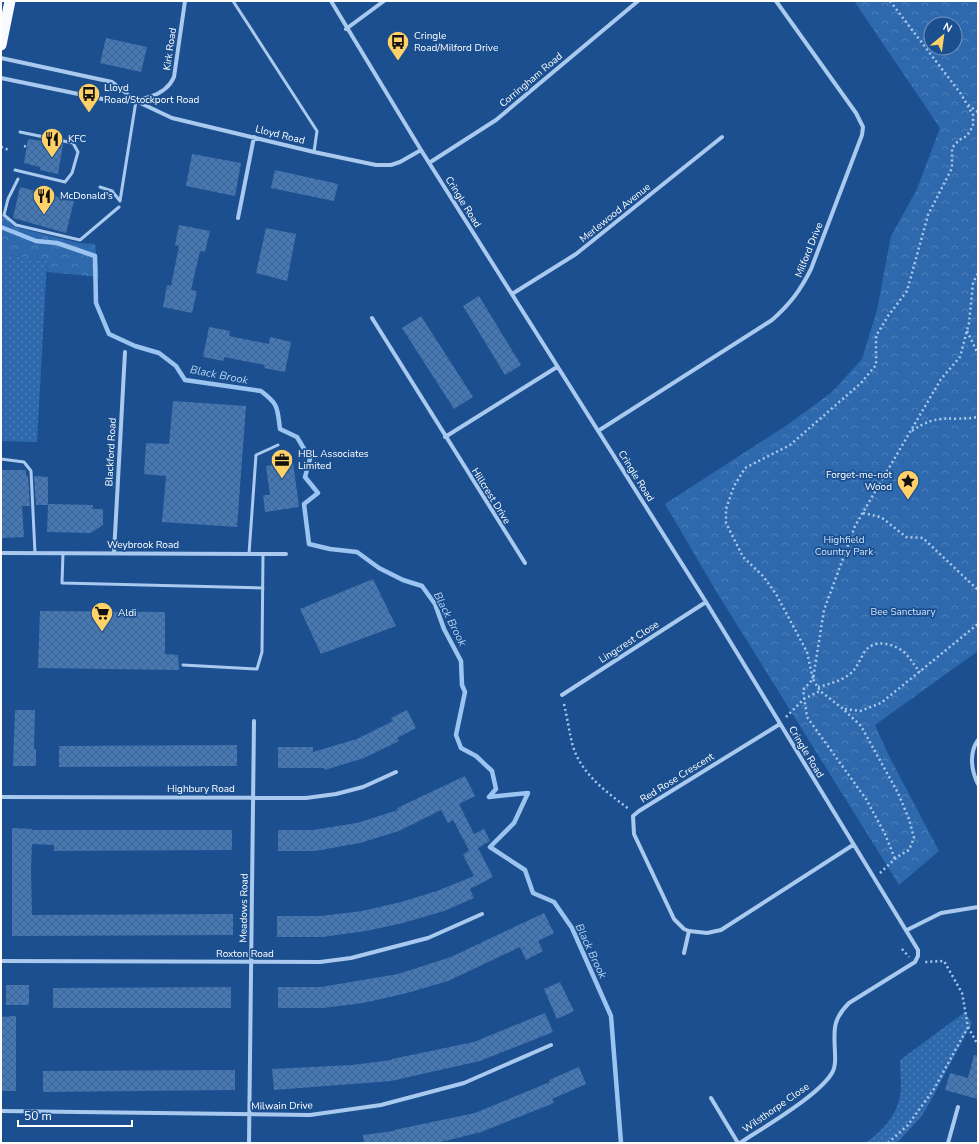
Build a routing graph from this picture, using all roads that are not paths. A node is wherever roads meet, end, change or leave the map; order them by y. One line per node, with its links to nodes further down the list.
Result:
1 (10, 1): 9 (highway)
2 (185, 1): 12 (street, Kirk Road)
3 (233, 1): 17 (lane)
4 (331, 1): 8 (street, Cringle Road)
5 (384, 1): 8 (street)
6 (638, 1): 18 (street, Corringham Road)
7 (776, 1): 28 (street, Milford Drive)
8 (346, 28): 16 (street, Cringle Road)
9 (1, 45)
10 (1, 58): 12 (street, Lloyd Road)
11 (1, 78): 12 (street, Lloyd Road)
12 (136, 101): 14 (street, Lloyd Road); 21 (lane)
13 (20, 132): 19 (lane)
14 (254, 137): 17 (street, Lloyd Road); 23 (street)
15 (722, 137): 24 (street, Merlewood Avenue)
16 (421, 150): 17 (street, Lloyd Road); 18 (street, Cringle Road)
17 (314, 152)
18 (429, 163): 24 (street, Cringle Road)
19 (15, 170)
20 (18, 179): 22 (lane)
21 (100, 187)
22 (119, 207)
23 (238, 218)
24 (512, 294): 27 (street, Cringle Road)
25 (372, 318): 29 (street, Hillcrest Drive)
26 (125, 352): 35 (street, Blackford Road)
27 (557, 367): 28 (street, Cringle Road); 29 (street)
28 (598, 431): 41 (street, Cringle Road)
29 (444, 437): 39 (street, Hillcrest Drive)
30 (278, 445): 36 (lane)
31 (1, 459): 33 (lane)
32 (1, 553): 33 (street, Weybrook Road)
33 (35, 553): 34 (street, Weybrook Road)
34 (63, 553): 35 (street, Weybrook Road); 40 (lane)
35 (114, 553): 36 (street, Weybrook Road)
36 (249, 554): 37 (street, Weybrook Road)
37 (263, 554): 38 (street, Weybrook Road); 40 (lane)
38 (286, 554)
39 (525, 563)
40 (263, 588): 42 (lane)
41 (706, 602): 43 (street, Lingcrest Close); 45 (street, Cringle Road)
42 (183, 665)
43 (562, 695)
44 (254, 721): 50 (street, Meadows Road)
45 (780, 724): 51 (street, Cringle Road); 55 (street, Red Rose Crescent)
46 (978, 740): 48 (street)
47 (396, 772): 50 (street, Highbury Road)
48 (978, 784)
49 (1, 797): 50 (street, Highbury Road)
50 (253, 798): 59 (street, Meadows Road)
51 (853, 845): 54 (street, Cringle Road); 55 (street)
52 (978, 907): 54 (street)
53 (482, 914): 59 (street, Roxton Road)
54 (907, 930): 58 (street, Cringle Road)
55 (689, 931): 56 (street)
56 (684, 953)
57 (1, 961): 59 (street, Roxton Road)
58 (915, 962): 66 (street, Wilsthorpe Close)
59 (251, 963): 64 (street, Meadows Road)
60 (551, 1045): 64 (street, Milwain Drive)
61 (711, 1098): 66 (street, Wilsthorpe Close)
62 (958, 1107): 67 (street)
63 (1, 1111): 64 (street, Milwain Drive)
64 (249, 1115): 65 (street, Meadows Road)
65 (249, 1143)
66 (739, 1143)
67 (948, 1143)

